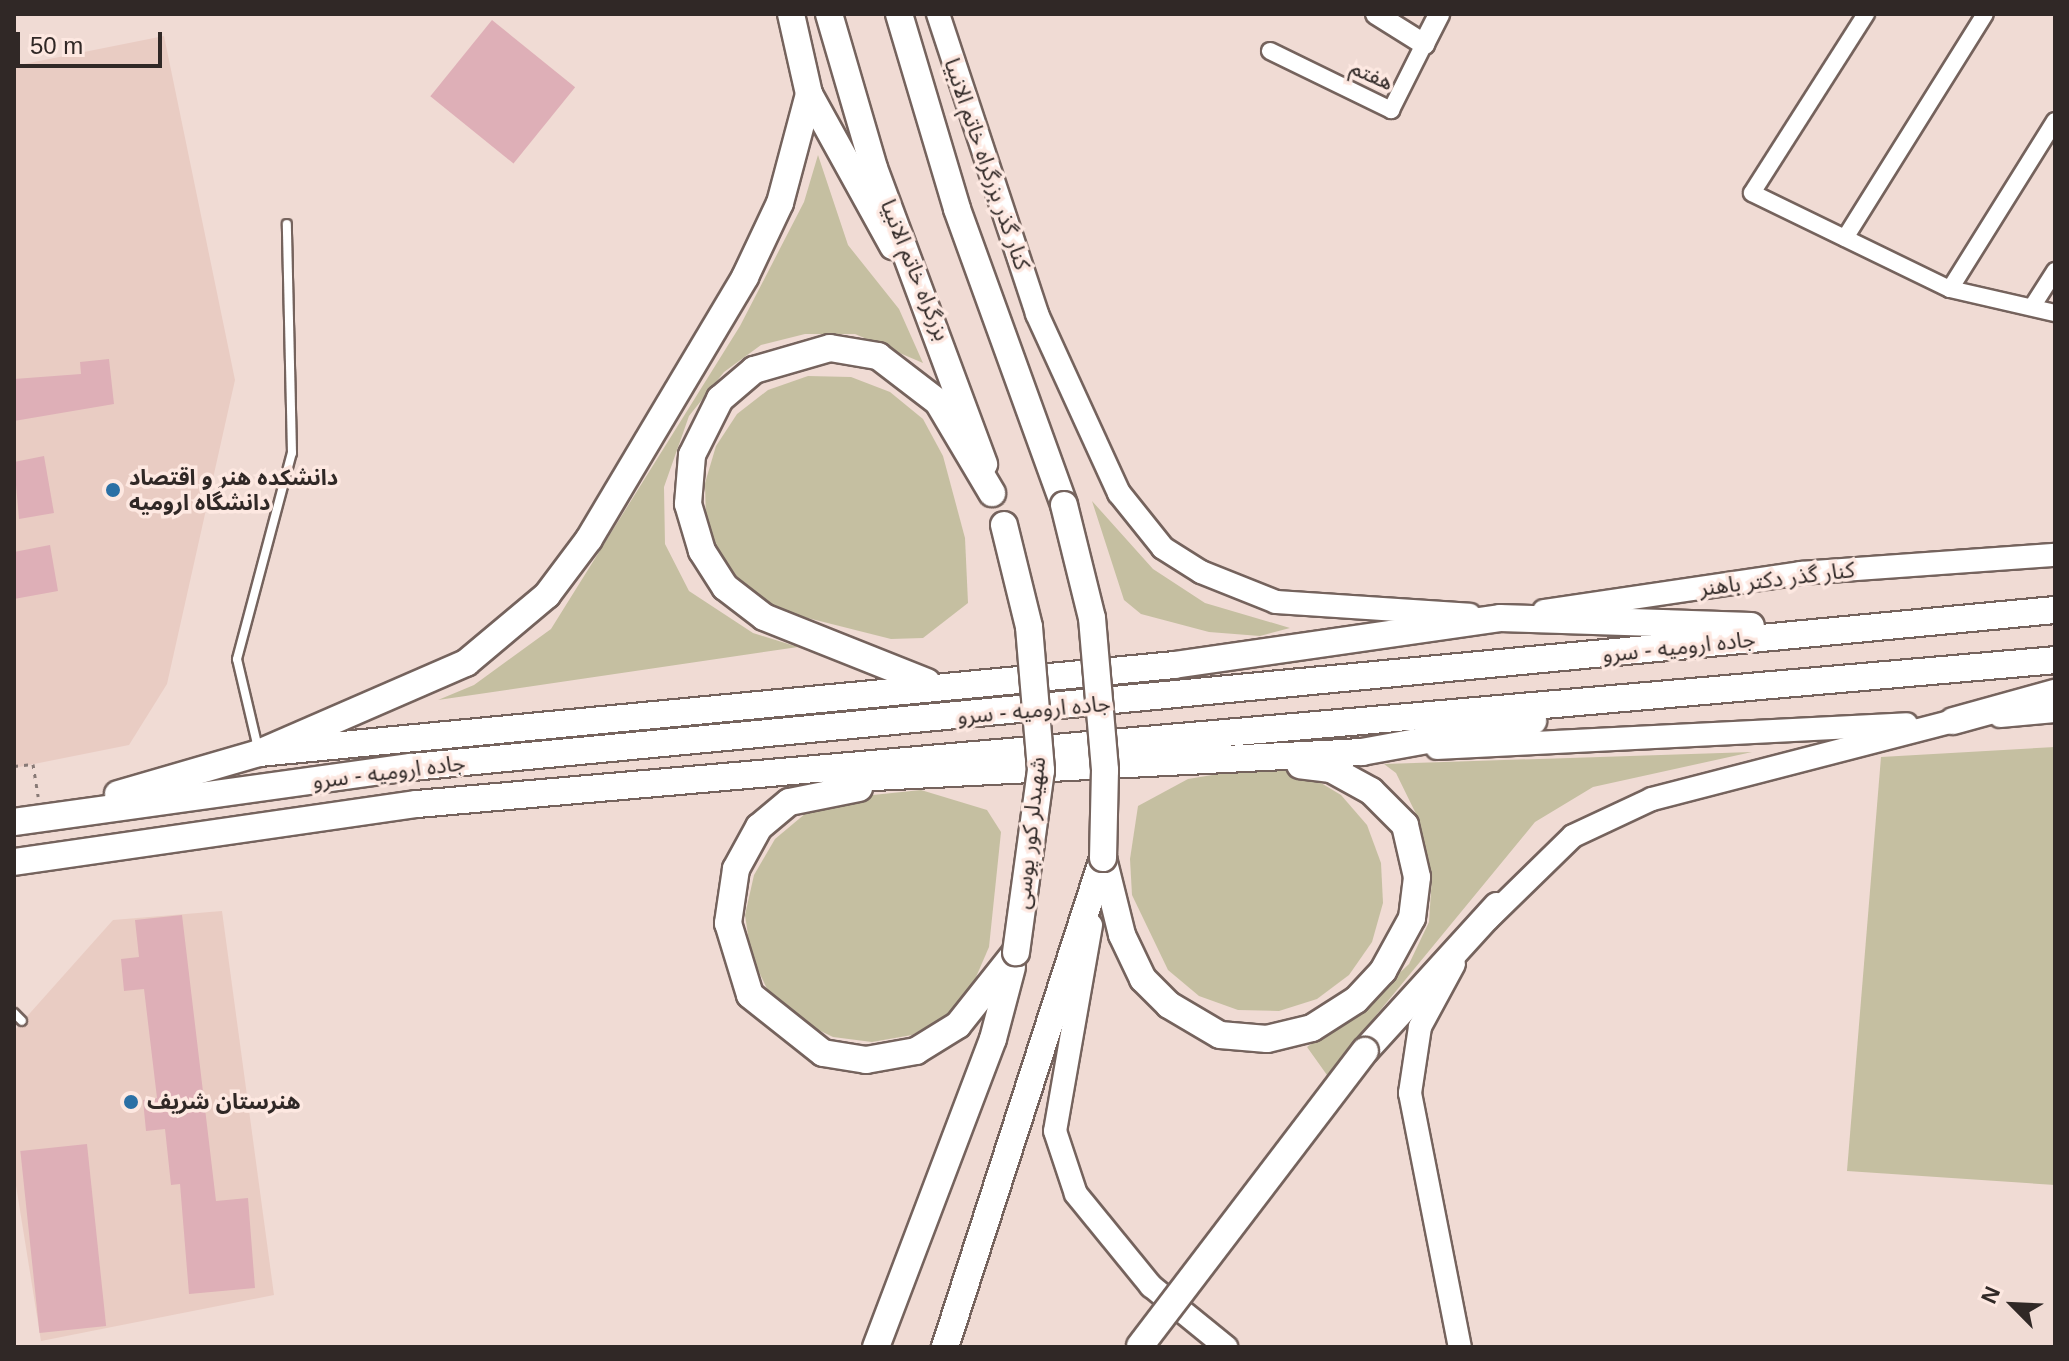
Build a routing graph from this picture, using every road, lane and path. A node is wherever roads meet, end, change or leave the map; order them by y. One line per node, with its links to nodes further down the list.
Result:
1 (791, 14): 11 (highway)
2 (829, 14): 17 (highway, بزرگراه خاتم الانبیا)
3 (899, 14): 40 (highway, bridge)
4 (938, 14): 24 (main road, کنار گذر بزرگراه خاتم الانبیا)
5 (1376, 14): 9 (street)
6 (1439, 14): 9 (street)
7 (1866, 14): 14 (street)
8 (1985, 14): 14 (street)
9 (1424, 44): 10 (street, هفتم)
10 (1270, 51)
11 (809, 94): 17 (highway); 33 (highway)
12 (2055, 121): 16 (street)
13 (287, 224): 33 (lane)
14 (1845, 238): 16 (street)
15 (2055, 271): 18 (street)
16 (1950, 289): 18 (street)
17 (930, 304): 20 (highway, بزرگراه خاتم الانبیا)
18 (2032, 307): 19 (street)
19 (2055, 313)
20 (992, 493): 21 (highway, بزرگراه خاتم الانبیا); 27 (highway)
21 (1004, 525): 43 (highway, شهیدلر کور پوسی, bridge)
22 (2055, 555): 24 (main road, کنار گذر دکتر باهنر)
23 (2055, 610): 25 (highway, جاده ارومیه - سرو)
24 (1500, 618): 25 (highway); 27 (highway)
25 (1850, 630): 38 (highway, جاده ارومیه - سرو)
26 (2055, 660): 28 (highway, جاده ارومیه - سرو)
27 (934, 685): 33 (highway)
28 (1705, 690): 32 (highway); 36 (highway, جاده ارومیه - سرو)
29 (2055, 693): 31 (highway)
30 (2055, 711): 31 (main road)
31 (1953, 721): 32 (main road); 42 (main road)
32 (1362, 752): 34 (highway)
33 (259, 753): 38 (highway)
34 (1221, 757): 37 (highway); 40 (highway)
35 (14, 766): 38 (path)
36 (704, 777): 37 (highway); 41 (highway, جاده ارومیه - سرو)
37 (900, 780): 43 (highway)
38 (42, 817): 39 (highway, جاده ارومیه - سرو)
39 (14, 822)
40 (1103, 858): 48 (highway); 49 (main road)
41 (14, 862)
42 (1497, 906): 46 (highway, bridge); 50 (main road)
43 (1016, 952): 47 (highway, شهیدلر کور پوسی)
44 (14, 1013): 45 (lane)
45 (22, 1021)
46 (1139, 1346)
47 (876, 1347)
48 (945, 1347)
49 (1226, 1347)
50 (1460, 1347)

